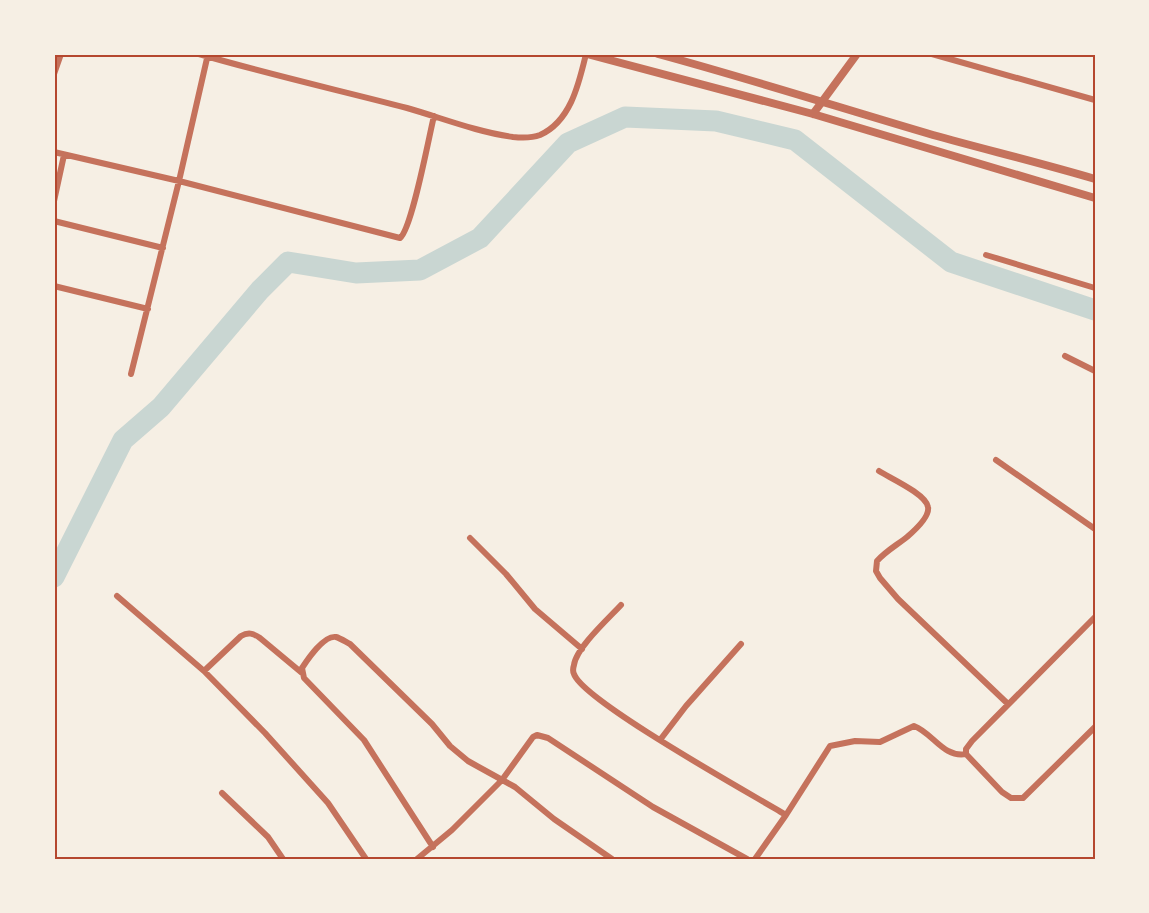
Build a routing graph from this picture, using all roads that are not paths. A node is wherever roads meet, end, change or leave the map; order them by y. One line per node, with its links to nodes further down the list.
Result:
1 (61, 54): 8 (street)
2 (199, 54): 7 (street)
3 (586, 54): 11 (street); 12 (street)
4 (658, 54): 10 (street)
5 (857, 54): 10 (street)
6 (932, 54): 9 (street)
7 (208, 55): 12 (street); 16 (street)
8 (54, 74)
9 (1095, 100)
10 (821, 103): 11 (street); 15 (street)
11 (813, 114): 17 (street)
12 (434, 116): 16 (street)
13 (54, 152): 14 (street)
14 (64, 155): 16 (street); 18 (street)
15 (1095, 179)
16 (179, 181): 20 (street)
17 (1095, 198)
18 (54, 201)
19 (54, 220): 20 (street)
20 (163, 248): 24 (street)
21 (987, 255): 23 (street)
22 (54, 286): 24 (street)
23 (1095, 288)
24 (148, 309): 27 (street)
25 (1065, 356): 26 (street)
26 (1095, 371)
27 (131, 374)
28 (996, 460): 30 (street)
29 (879, 471): 39 (street)
30 (1095, 529)
31 (470, 537): 36 (street)
32 (117, 596): 37 (street)
33 (621, 605): 36 (street)
34 (1095, 616): 39 (street)
35 (741, 644): 41 (street)
36 (582, 649): 41 (street)
37 (204, 672): 38 (street); 48 (street)
38 (302, 673): 43 (street); 46 (street)
39 (1008, 704): 42 (street)
40 (1095, 727): 42 (street)
41 (660, 740): 45 (street)
42 (966, 754): 45 (street)
43 (502, 780): 46 (street); 50 (street); 51 (street)
44 (222, 793): 47 (street)
45 (786, 815): 52 (street)
46 (433, 847): 49 (street)
47 (283, 859)
48 (366, 859)
49 (417, 859)
50 (612, 859)
51 (747, 859)
52 (755, 859)

